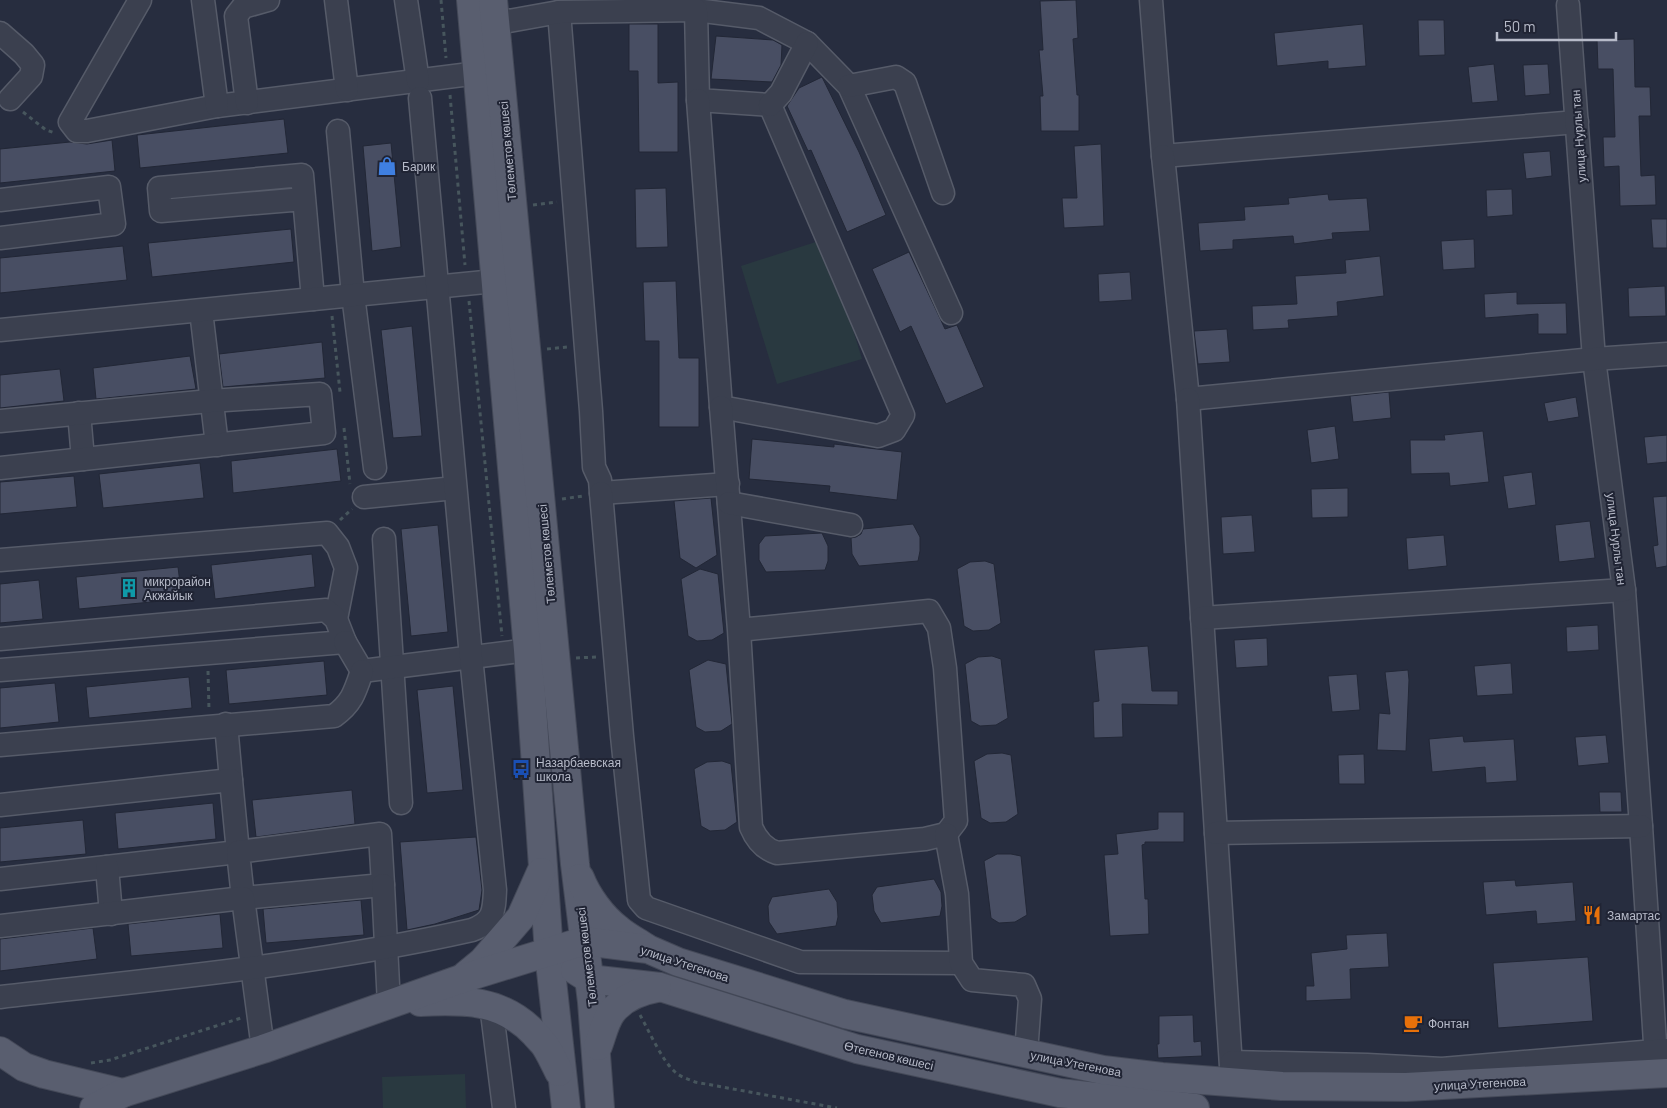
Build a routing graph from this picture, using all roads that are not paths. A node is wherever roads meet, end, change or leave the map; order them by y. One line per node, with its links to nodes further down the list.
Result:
1 (140, 0): 22 (street)
2 (203, 0): 22 (street)
3 (268, 0): 20 (street)
4 (336, 0): 17 (street)
5 (406, 0): 16 (street)
6 (472, 0): 14 (main road, Төлеметов көшесі)
7 (1151, 0): 25 (street)
8 (1568, 5): 23 (street, улица Нурлы тан)
9 (494, 9): 11 (street); 14 (main road, Төлеметов көшесі)
10 (696, 10): 11 (street); 13 (street); 19 (street)
11 (559, 12): 49 (street)
12 (0, 33): 18 (street)
13 (807, 43): 15 (street); 21 (street)
14 (489, 72): 16 (street); 30 (main road, Төлеметов көшесі); 79 (main road, Төлеметов көшесі)
15 (849, 86): 26 (street); 35 (street)
16 (419, 89): 17 (street); 31 (street)
17 (347, 90): 20 (street)
18 (10, 98)
19 (698, 100): 21 (street); 41 (street)
20 (247, 103): 22 (street)
21 (770, 105): 41 (street)
22 (217, 106)
23 (1577, 122): 25 (street); 38 (street, улица Нурлы тан)
24 (338, 131): 32 (street)
25 (1163, 156): 39 (street)
26 (942, 193)
27 (304, 199): 27 (street); 33 (street)
28 (0, 200): 29 (street)
29 (0, 238)
30 (495, 281): 31 (street); 63 (main road, Төлеметов көшесі)
31 (436, 287): 32 (street); 48 (street)
32 (353, 294): 33 (street); 47 (street)
33 (322, 298): 34 (street)
34 (201, 311): 36 (street); 40 (street)
35 (951, 313)
36 (0, 330)
37 (1667, 354): 38 (street)
38 (1594, 359): 39 (street); 55 (street, улица Нурлы тан)
39 (1188, 399): 56 (street)
40 (210, 401): 42 (street); 44 (street); 44 (street)
41 (721, 407): 50 (street)
42 (79, 413): 43 (street); 45 (street)
43 (0, 421)
44 (217, 445): 45 (street)
45 (83, 459): 46 (street)
46 (0, 468)
47 (375, 468)
48 (455, 488): 51 (street); 65 (street)
49 (601, 493): 50 (street); 91 (street)
50 (728, 494): 52 (street); 59 (street)
51 (364, 497)
52 (851, 525)
53 (384, 539): 67 (street)
54 (0, 560): 57 (street)
55 (1624, 590): 56 (street); 75 (street, улица Нурлы тан)
56 (1202, 618): 76 (street)
57 (336, 619): 58 (street); 62 (street)
58 (207, 620): 60 (street); 64 (street)
59 (739, 630): 77 (street); 77 (street)
60 (70, 632): 61 (street); 66 (street)
61 (0, 639)
62 (345, 642): 64 (street); 69 (street)
63 (516, 652): 65 (street); 81 (main road, Төлеметов көшесі)
64 (207, 654): 66 (street)
65 (471, 657): 67 (street); 88 (street)
66 (72, 664): 68 (street)
67 (394, 668): 69 (street); 73 (street)
68 (0, 670)
69 (362, 671): 70 (street)
70 (218, 725): 71 (street); 72 (street)
71 (0, 744)
72 (231, 780): 74 (street); 78 (street)
73 (401, 803)
74 (0, 805)
75 (1641, 826): 76 (street); 103 (street, улица Нурлы тан)
76 (1216, 833): 104 (street)
77 (946, 834): 91 (street)
78 (238, 852): 80 (street); 83 (street); 84 (street)
79 (575, 864): 87 (main road, Төлеметов көшесі); 89 (main road)
80 (107, 867): 82 (street); 85 (street)
81 (543, 868): 90 (main road, Төлеметов көшесі); 94 (main road)
82 (0, 879)
83 (383, 885): 84 (street); 88 (street)
84 (243, 898): 85 (street); 92 (street)
85 (111, 914): 86 (street)
86 (0, 926)
87 (584, 941): 89 (main road, улица Утегенова); 90 (main road, улица Утегенова); 93 (main road, Төлеметов көшесі)
88 (386, 948): 92 (street); 97 (street)
89 (648, 949): 102 (main road, улица Утегенова)
90 (549, 953): 93 (main road); 94 (main road, улица Утегенова); 106 (main road, Төлеметов көшесі)
91 (961, 963): 102 (street)
92 (252, 969): 96 (street); 99 (street)
93 (589, 978): 95 (main road, Өтегенов көшесі); 100 (main road, Төлеметов көшесі)
94 (460, 979): 97 (main road)
95 (660, 987): 100 (main road); 110 (main road, Өтегенов көшесі)
96 (0, 997)
97 (392, 1003): 98 (main road); 99 (main road)
98 (491, 1005): 106 (main road); 108 (street)
99 (263, 1049): 105 (main road)
100 (596, 1050): 109 (main road, Төлеметов көшесі)
101 (0, 1051): 105 (main road)
102 (1026, 1053): 104 (main road, улица Утегенова)
103 (1662, 1062): 104 (main road, улица Утегенова)
104 (1232, 1072)
105 (122, 1093): 107 (main road)
106 (566, 1096)
107 (94, 1108)
108 (504, 1108)
109 (600, 1108)
110 (1195, 1108)

